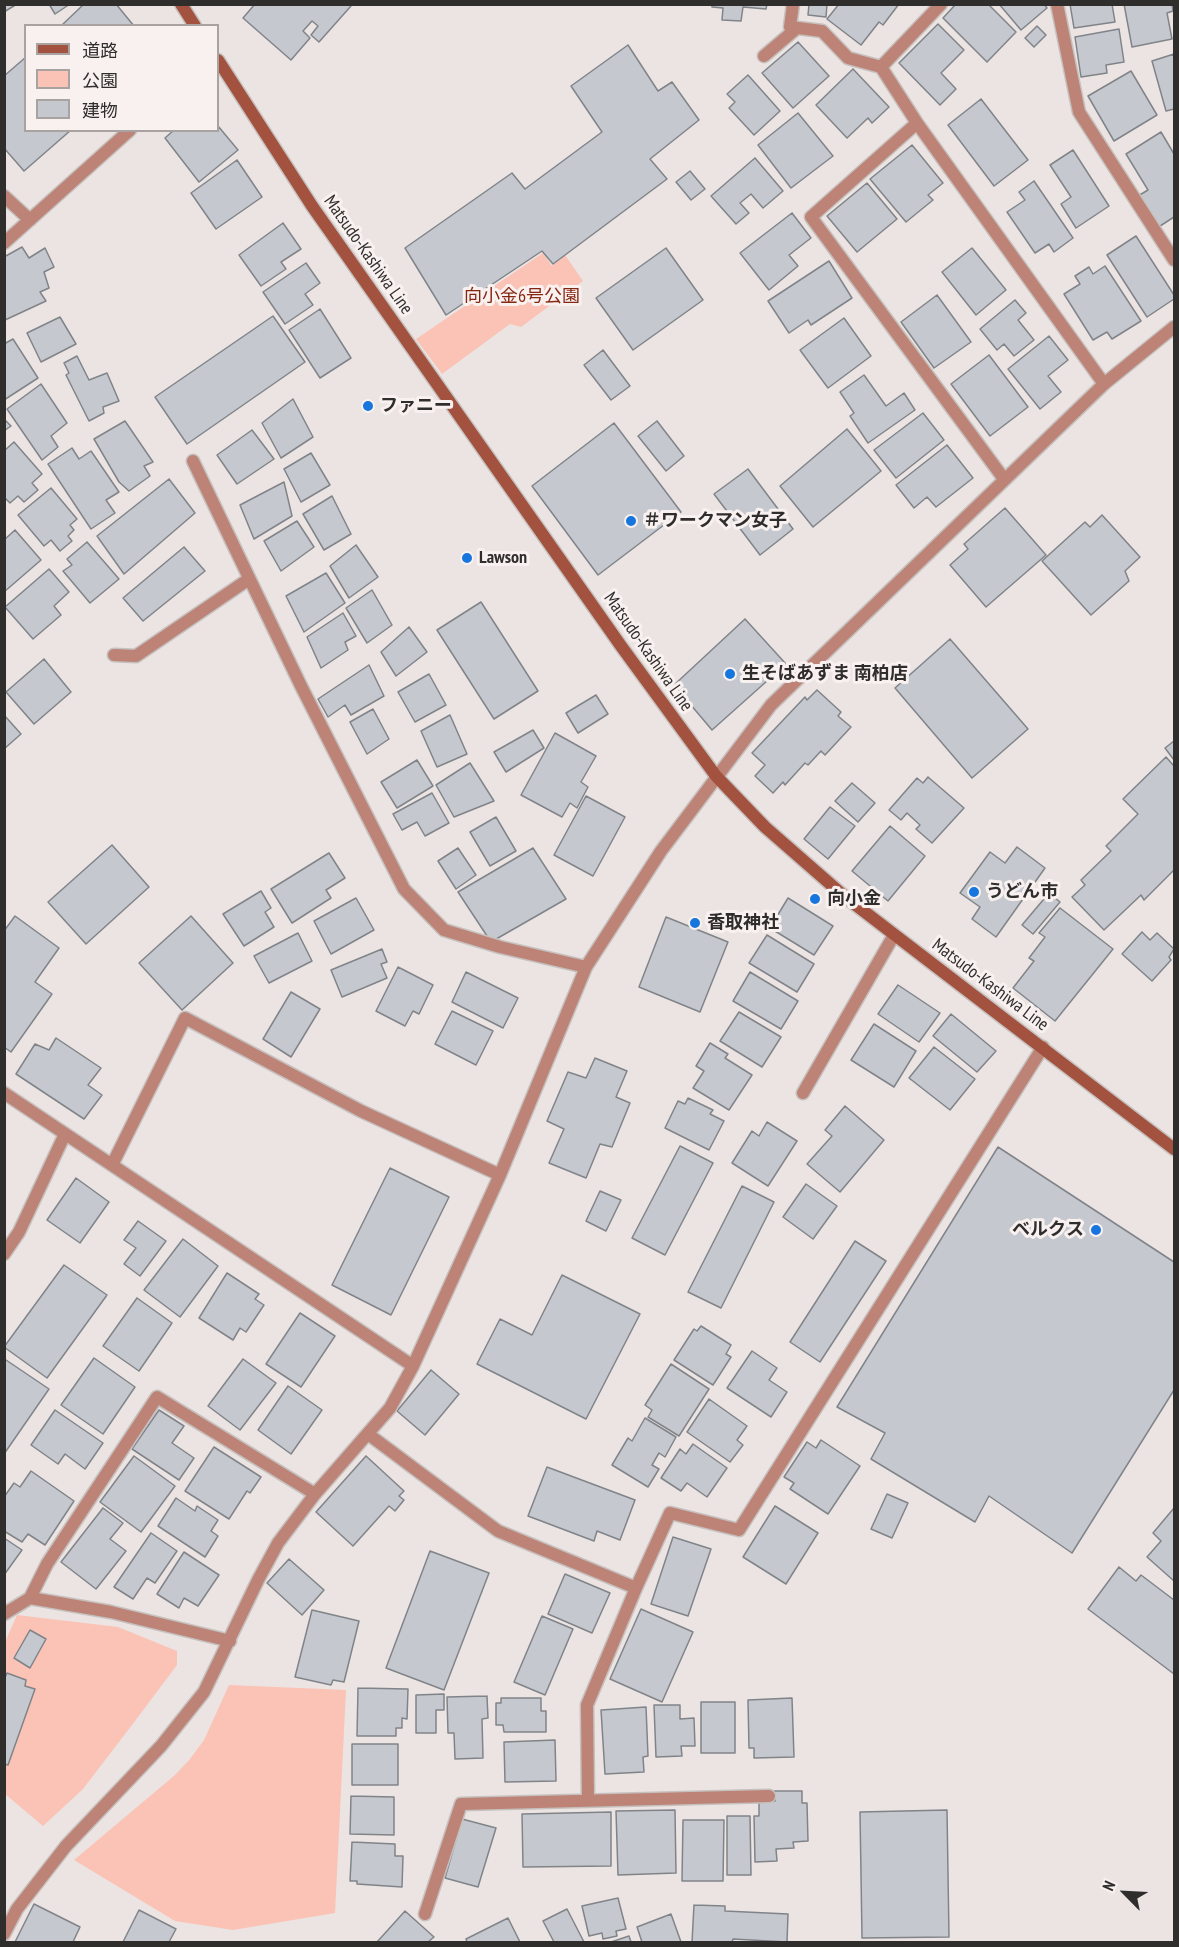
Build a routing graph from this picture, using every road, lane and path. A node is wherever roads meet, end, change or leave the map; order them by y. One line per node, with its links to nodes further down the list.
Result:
1 (181, 4): 5 (main road)
2 (793, 4): 6 (street)
3 (941, 4): 9 (street)
4 (1057, 4): 15 (street)
5 (194, 24)
6 (797, 28): 7 (street); 9 (street)
7 (764, 56)
8 (219, 62): 22 (main road, Matsudo-Kashiwa Line)
9 (881, 67): 10 (street)
10 (917, 123): 17 (street); 19 (street)
11 (128, 132): 13 (street)
12 (4, 196): 13 (street)
13 (30, 220): 14 (street)
14 (4, 243)
15 (1174, 260)
16 (1174, 327): 17 (street)
17 (1104, 384): 19 (street)
18 (193, 461): 20 (street)
19 (1004, 479): 22 (street)
20 (249, 579): 21 (street); 24 (street)
21 (114, 655)
22 (716, 776): 23 (main road, Matsudo-Kashiwa Line); 24 (street)
23 (894, 935): 25 (main road, Matsudo-Kashiwa Line); 27 (street)
24 (586, 967): 31 (street)
25 (1043, 1047): 29 (main road, Matsudo-Kashiwa Line); 36 (street)
26 (4, 1093): 28 (street)
27 (803, 1093)
28 (64, 1134): 30 (street); 32 (street)
29 (1174, 1149)
30 (112, 1165): 31 (street); 33 (street)
31 (500, 1175): 33 (street)
32 (4, 1254)
33 (413, 1366): 34 (street)
34 (368, 1434): 35 (street); 36 (street)
35 (315, 1494): 37 (street); 39 (street)
36 (636, 1588): 41 (street)
37 (30, 1598): 38 (street); 39 (street)
38 (4, 1614)
39 (230, 1641): 43 (street)
40 (769, 1796): 41 (street)
41 (588, 1800): 42 (street)
42 (425, 1914)
43 (4, 1934)

